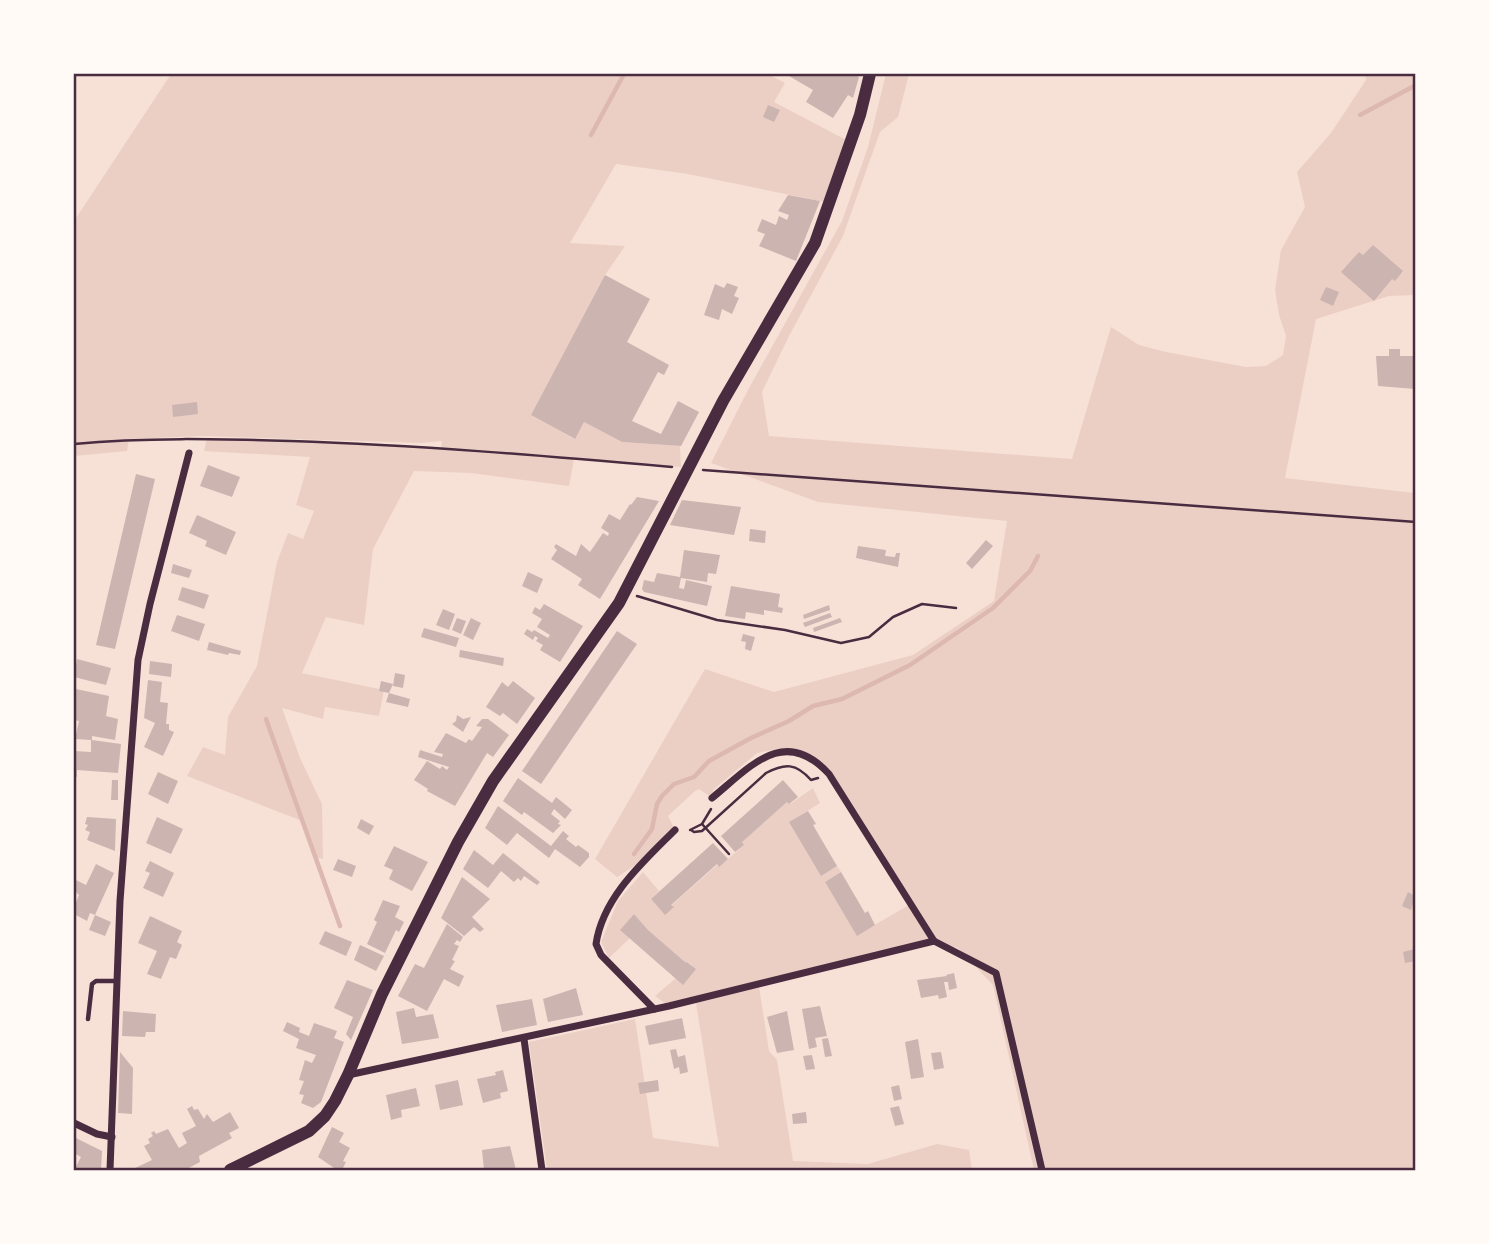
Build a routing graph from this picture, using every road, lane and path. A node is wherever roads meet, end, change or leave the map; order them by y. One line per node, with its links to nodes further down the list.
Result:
1 (870, 74): 4 (street)
2 (74, 443): 4 (path)
3 (189, 453): 16 (street)
4 (688, 468): 5 (path); 6 (street)
5 (1416, 522)
6 (624, 592): 7 (path); 20 (street)
7 (956, 608)
8 (830, 774): 9 (street); 11 (path); 15 (street)
9 (712, 798): 10 (path)
10 (702, 824): 11 (path); 13 (path)
11 (706, 828): 13 (path); 14 (path)
12 (675, 830): 13 (path); 17 (street)
13 (691, 830)
14 (729, 854)
15 (934, 941): 17 (street); 26 (street)
16 (116, 981): 18 (lane); 22 (street)
17 (654, 1009): 19 (street)
18 (88, 1019)
19 (524, 1039): 20 (street); 25 (street)
20 (348, 1075): 24 (street)
21 (74, 1123): 22 (street)
22 (112, 1138): 23 (street)
23 (110, 1171)
24 (230, 1171)
25 (542, 1171)
26 (1042, 1171)

